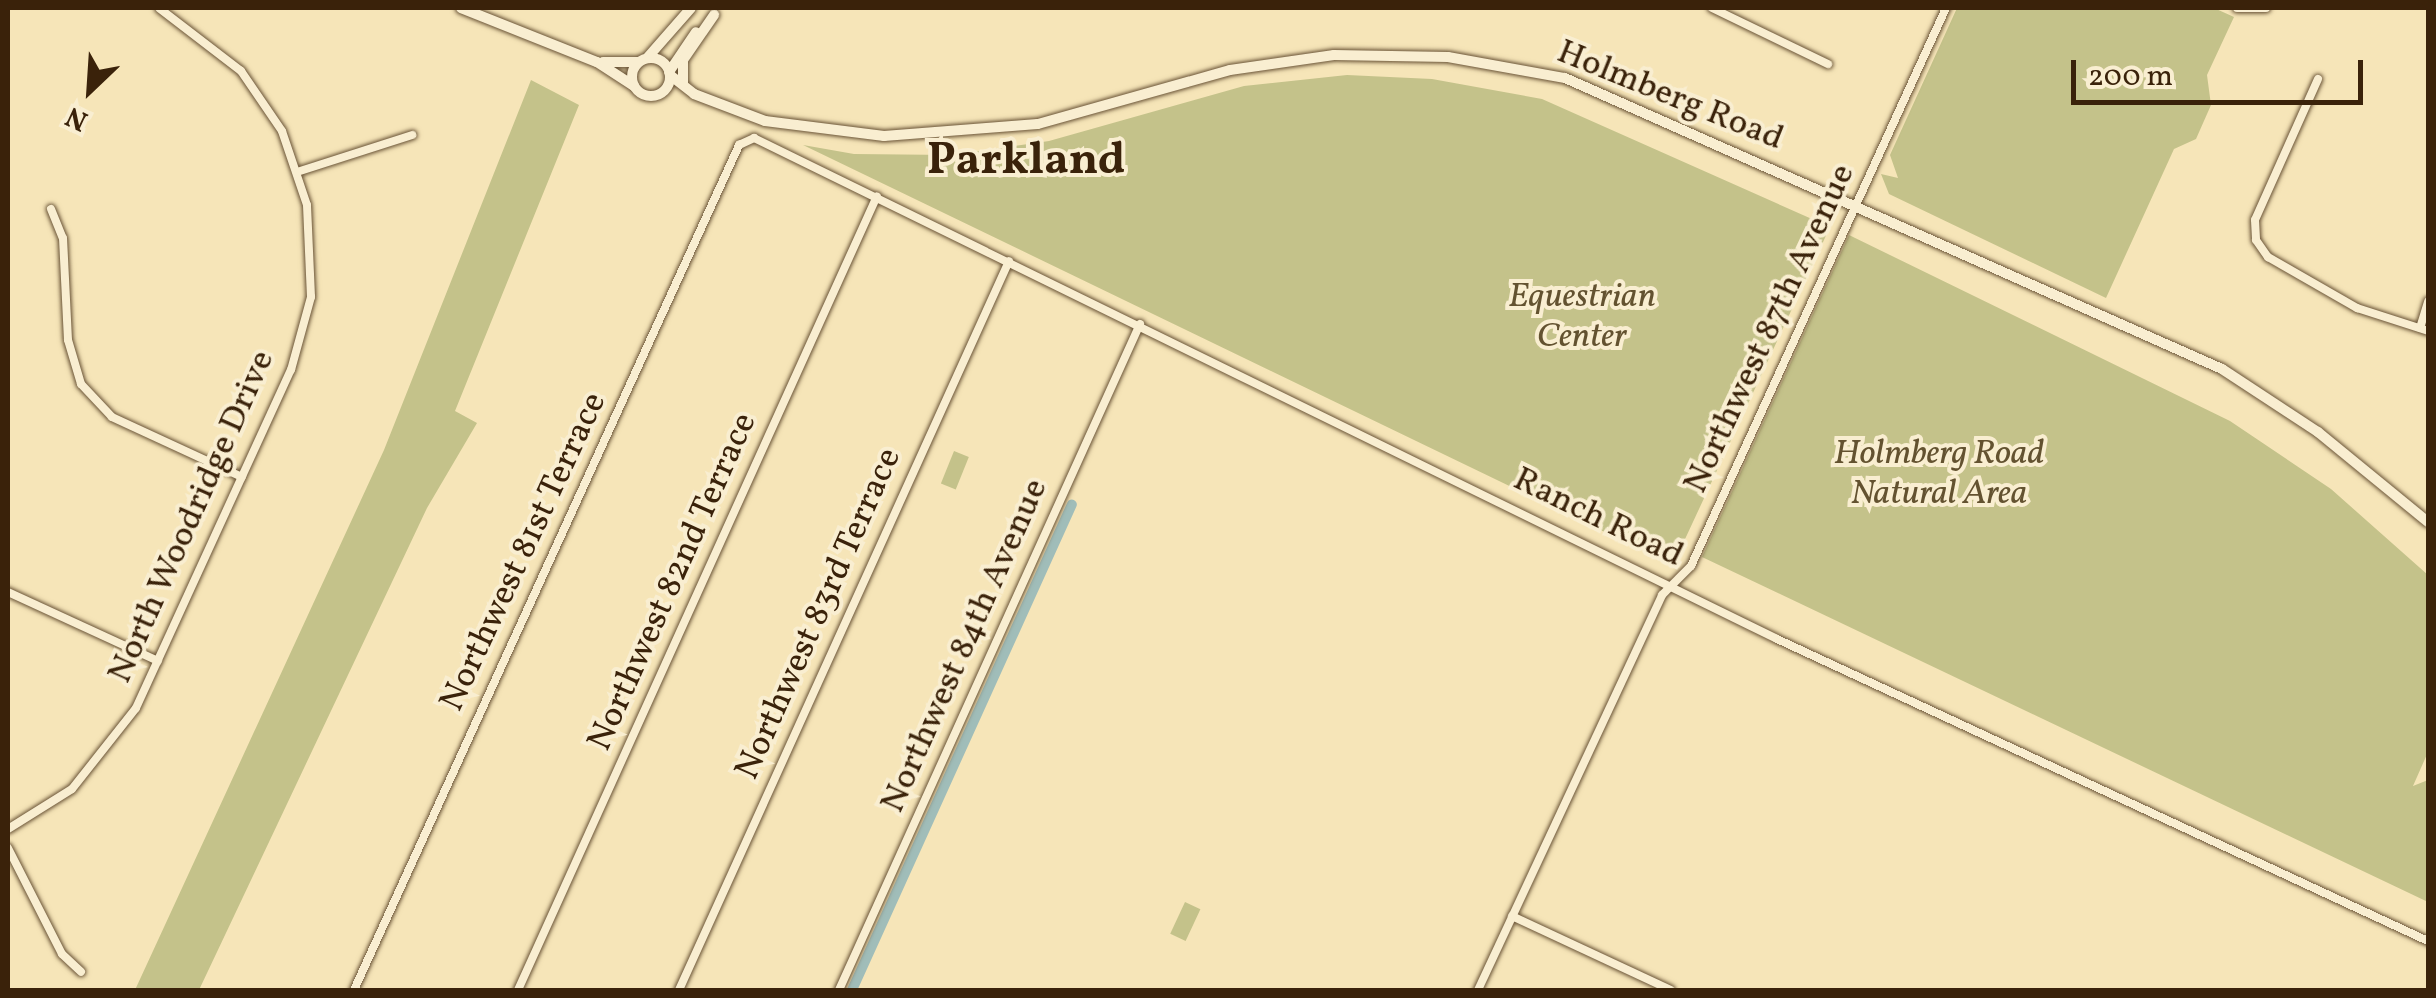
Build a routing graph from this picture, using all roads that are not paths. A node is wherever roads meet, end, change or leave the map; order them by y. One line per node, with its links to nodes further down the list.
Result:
1 (159, 8): 21 (street, North Woodridge Drive)
2 (461, 8): 10 (street)
3 (492, 8): 10 (street)
4 (691, 8): 11 (street)
5 (1712, 8): 13 (street)
6 (1946, 8): 23 (street, Northwest 87th Avenue)
7 (2237, 8): 8 (street)
8 (2266, 8)
9 (717, 11): 14 (street); 18 (street)
10 (486, 20): 12 (street)
11 (643, 60): 12 (street); 14 (street, Holmberg Road); 16 (street)
12 (596, 62): 16 (street)
13 (1828, 64)
14 (670, 73): 17 (street); 18 (street, Holmberg Road)
15 (2318, 79): 28 (street)
16 (634, 86): 17 (street, Holmberg Road)
17 (658, 94): 18 (street, Holmberg Road)
18 (694, 94): 23 (street, Holmberg Road)
19 (412, 135): 21 (street)
20 (747, 138): 22 (street, Ranch Road); 39 (street, Northwest 81st Terrace)
21 (300, 171): 29 (street, North Woodridge Drive)
22 (877, 196): 25 (street, Ranch Road); 40 (street, Northwest 82nd Terrace)
23 (1857, 204): 30 (street, Holmberg Road); 31 (street, Northwest 87th Avenue)
24 (51, 209): 29 (street)
25 (1010, 261): 27 (street, Ranch Road); 41 (street, Northwest 83rd Terrace)
26 (2428, 301): 28 (street)
27 (1140, 324): 31 (street, Ranch Road); 42 (street, Northwest 84th Avenue)
28 (2424, 330)
29 (242, 477): 33 (street, North Woodridge Drive)
30 (2428, 522)
31 (1673, 586): 36 (street, Northwest 87th Avenue); 37 (street, Ranch Road)
32 (8, 592): 33 (street)
33 (158, 660): 34 (street, North Woodridge Drive)
34 (8, 829)
35 (8, 848): 38 (street)
36 (1512, 916): 43 (street, Northwest 87th Avenue); 44 (street)
37 (2428, 941)
38 (81, 972)
39 (354, 990)
40 (518, 990)
41 (679, 990)
42 (839, 990)
43 (1478, 990)
44 (1671, 990)

